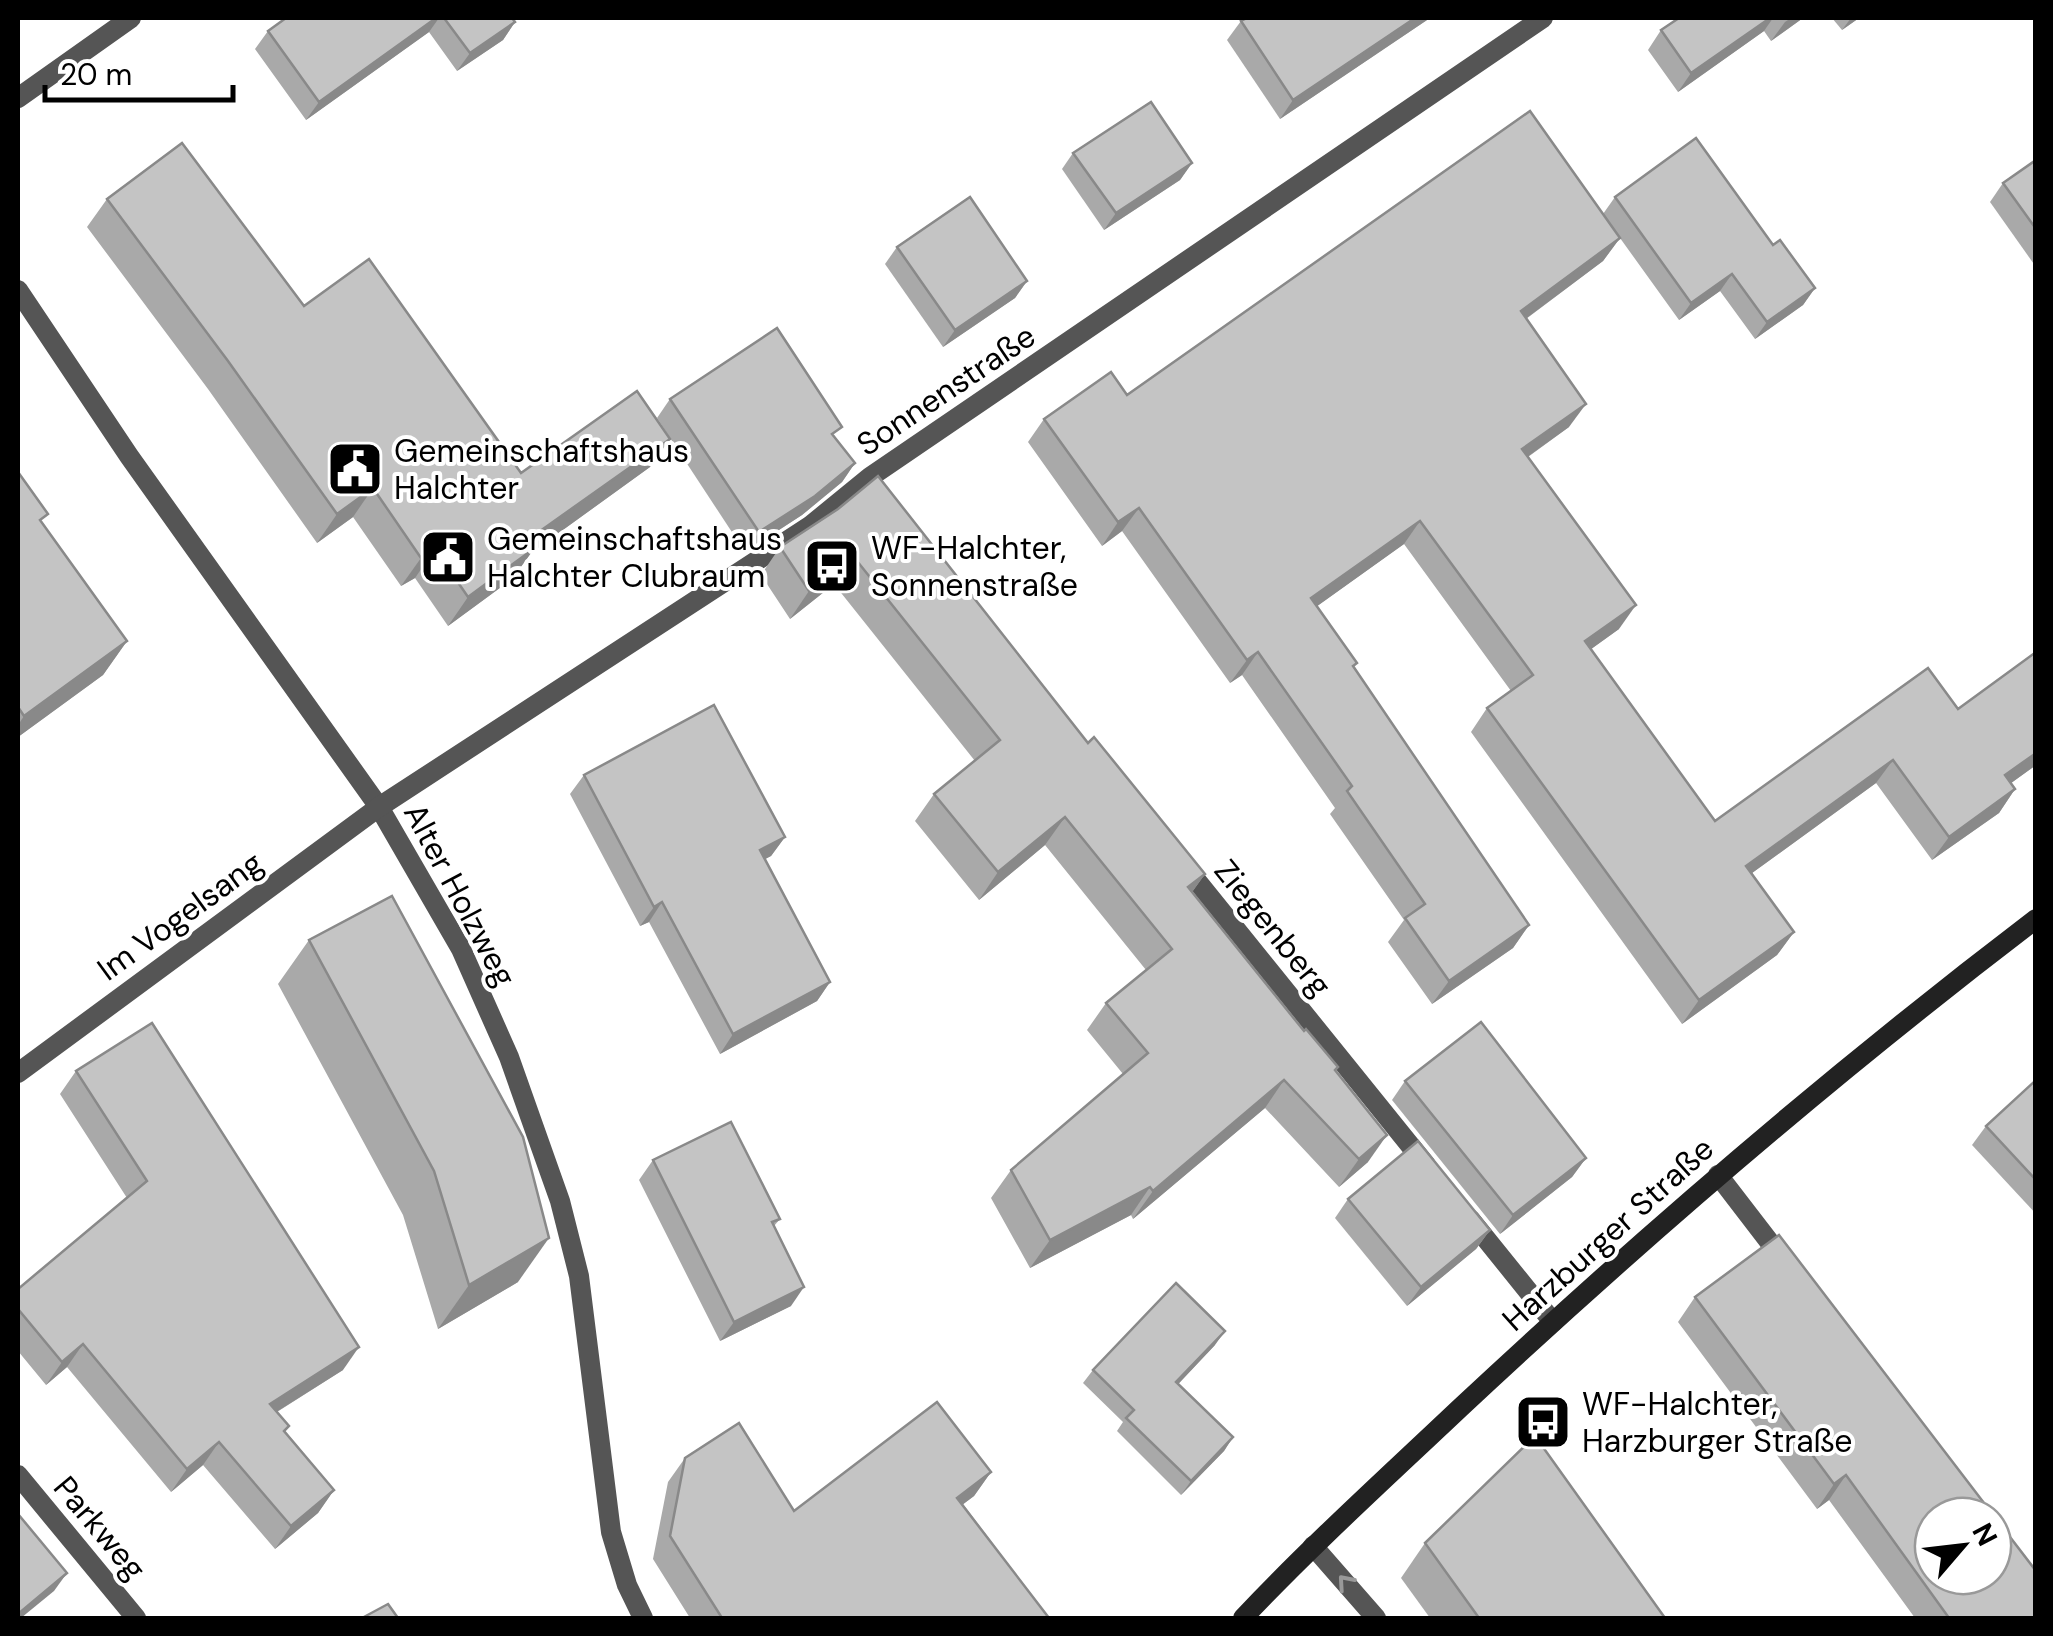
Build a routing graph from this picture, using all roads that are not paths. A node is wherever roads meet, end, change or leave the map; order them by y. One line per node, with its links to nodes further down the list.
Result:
1 (131, 18): 3 (street)
2 (1543, 18): 5 (street, Sonnenstraße)
3 (18, 98)
4 (18, 290): 5 (street, Alter Holzweg)
5 (379, 807): 8 (street, Im Vogelsang); 15 (street, Alter Holzweg)
6 (1168, 846): 11 (street, Ziegenberg)
7 (2036, 919): 9 (main road, Harzburger Straße)
8 (18, 1073)
9 (1718, 1175): 10 (street); 11 (main road, Harzburger Straße)
10 (1802, 1284)
11 (1553, 1322): 13 (main road, Harzburger Straße)
12 (18, 1475): 14 (street, Parkweg)
13 (1313, 1546): 16 (main road, Harzburger Straße); 17 (street, one-way to 13)
14 (136, 1618)
15 (643, 1618)
16 (1243, 1618)
17 (1376, 1618)

